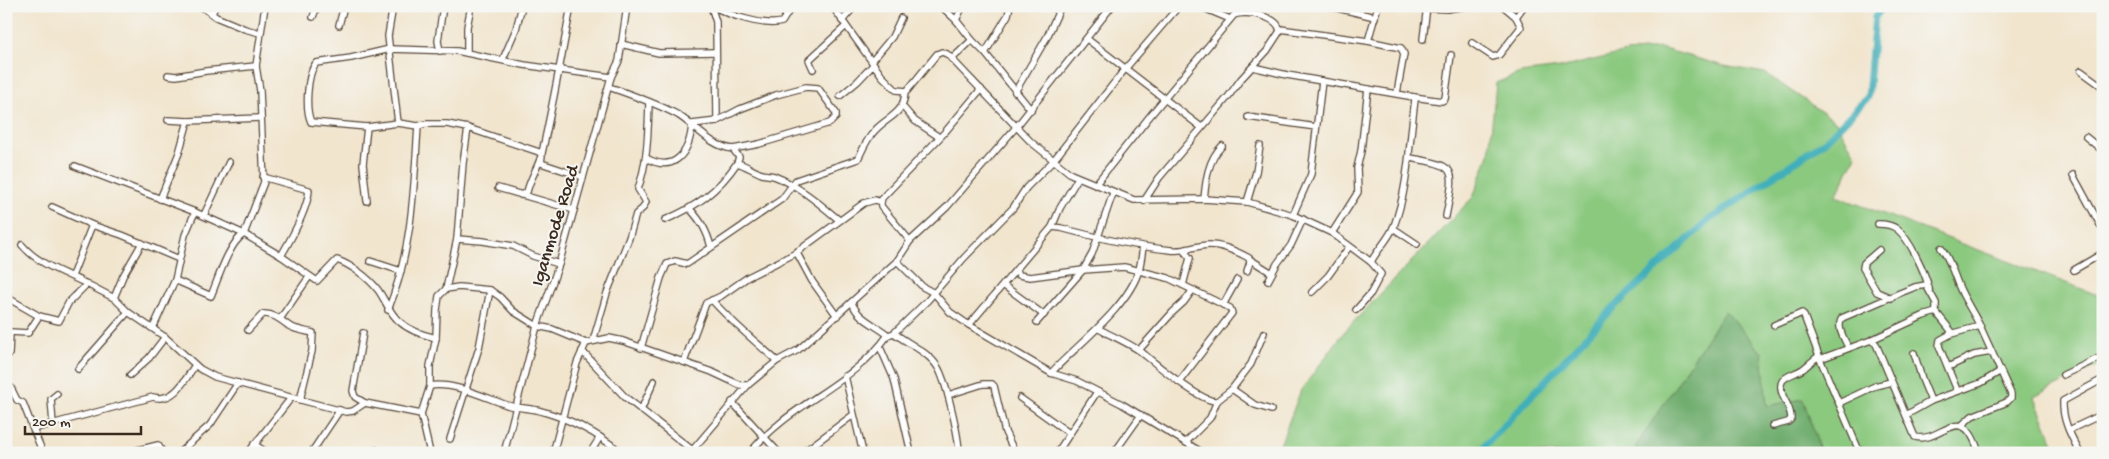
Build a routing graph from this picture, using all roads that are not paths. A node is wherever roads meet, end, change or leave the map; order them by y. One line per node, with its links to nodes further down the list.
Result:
1 (201, 6): 29 (street)
2 (215, 6): 29 (street)
3 (265, 6): 39 (street)
4 (317, 6): 30 (street)
5 (344, 6): 37 (street)
6 (393, 6): 46 (street)
7 (444, 6): 47 (street)
8 (471, 6): 49 (street)
9 (522, 6): 53 (street)
10 (571, 6): 57 (street)
11 (627, 6): 45 (street, Iganmode Road)
12 (712, 6): 13 (street); 48 (street)
13 (792, 6)
14 (832, 6): 36 (street)
15 (855, 6): 36 (street)
16 (941, 6): 35 (street)
17 (963, 6): 35 (street)
18 (1010, 6): 50 (street)
19 (1062, 6): 69 (street)
20 (1112, 6): 40 (street)
21 (1179, 6): 59 (street)
22 (1199, 6): 34 (street)
23 (1329, 6): 31 (street)
24 (1378, 6): 31 (street)
25 (1466, 6): 28 (street)
26 (1503, 6): 32 (street)
27 (1524, 6): 32 (street)
28 (1427, 7): 41 (street)
29 (212, 14): 39 (street)
30 (313, 17)
31 (1375, 17): 43 (street)
32 (1516, 17): 44 (street)
33 (901, 18): 54 (street)
34 (1230, 19): 38 (street); 73 (street)
35 (956, 20): 42 (street)
36 (844, 23): 54 (street); 58 (street)
37 (339, 25)
38 (1280, 28): 43 (street); 56 (street)
39 (260, 33): 55 (street)
40 (1087, 39): 59 (street); 76 (street)
41 (1423, 39)
42 (972, 40): 50 (street); 52 (street)
43 (1368, 41): 70 (street)
44 (1472, 43)
45 (621, 44): 48 (street); 62 (street, Iganmode Road)
46 (390, 49): 47 (street); 82 (street); 86 (street)
47 (440, 51): 49 (street)
48 (715, 52): 81 (street)
49 (467, 53): 53 (street)
50 (985, 53): 69 (street)
51 (1451, 55): 72 (street)
52 (953, 58): 66 (street); 68 (street)
53 (503, 60): 57 (street)
54 (873, 62): 68 (street); 71 (street)
55 (256, 66): 61 (street); 78 (street)
56 (1253, 67): 63 (street); 87 (street)
57 (561, 69): 62 (street); 96 (street)
58 (813, 69)
59 (1125, 69): 73 (street); 99 (street)
60 (2082, 71): 64 (street)
61 (168, 75)
62 (611, 77): 65 (street, Iganmode Road)
63 (1322, 81): 67 (street); 89 (street)
64 (2103, 86)
65 (609, 88): 74 (street); 105 (street, Iganmode Road)
66 (981, 89): 85 (street); 90 (street)
67 (1368, 89): 70 (street); 133 (street)
68 (905, 92): 75 (street)
69 (1014, 92): 76 (street)
70 (1397, 94): 72 (street)
71 (840, 96)
72 (1414, 97): 98 (street)
73 (1164, 99): 87 (street); 107 (street)
74 (648, 102): 83 (street); 97 (street)
75 (902, 106): 90 (street); 108 (street)
76 (1031, 110): 85 (street)
77 (1248, 117): 89 (street)
78 (260, 118): 80 (street); 104 (street)
79 (168, 120): 80 (street)
80 (188, 121): 112 (street)
81 (717, 121): 83 (street); 94 (street)
82 (398, 123): 84 (street); 86 (street)
83 (692, 124): 94 (street); 97 (street)
84 (418, 126): 88 (street); 159 (street)
85 (1017, 126): 99 (street); 137 (street)
86 (367, 127): 114 (street)
87 (1201, 127): 115 (street)
88 (468, 128): 96 (street); 135 (street)
89 (1316, 128): 123 (street)
90 (939, 137): 116 (street)
91 (2086, 137): 95 (street)
92 (1222, 146): 113 (street)
93 (1260, 146): 117 (street)
94 (733, 150): 101 (street)
95 (2103, 151)
96 (542, 155): 105 (street); 111 (street)
97 (646, 158): 207 (street)
98 (1410, 158): 124 (street); 131 (street)
99 (1053, 161): 106 (street); 176 (street)
100 (230, 162): 122 (street)
101 (737, 163): 108 (street); 119 (street)
102 (75, 166): 112 (street)
103 (2073, 175): 132 (street)
104 (263, 177): 134 (street); 149 (street)
105 (583, 177): 120 (street, Iganmode Road)
106 (1078, 178): 107 (street); 130 (street)
107 (1095, 185): 110 (street)
108 (792, 186): 126 (street); 142 (street)
109 (498, 188): 111 (street)
110 (1113, 193): 115 (street); 136 (street)
111 (521, 195): 120 (street)
112 (160, 199): 121 (street)
113 (1204, 199): 115 (street); 117 (street)
114 (367, 200)
115 (1144, 201)
116 (881, 202): 126 (street); 137 (street)
117 (1246, 202): 123 (street)
118 (52, 207): 129 (street)
119 (690, 209): 125 (street); 142 (street)
120 (574, 210): 155 (street, Iganmode Road)
121 (195, 212): 122 (street); 150 (street)
122 (204, 215): 134 (street)
123 (1293, 215): 127 (street)
124 (1446, 216)
125 (665, 220)
126 (840, 220): 146 (street)
127 (1303, 220): 133 (street); 162 (street)
128 (1878, 224): 171 (street)
129 (92, 225): 138 (street); 163 (street)
130 (1052, 227): 136 (street); 156 (street)
131 (1393, 228): 139 (street); 154 (street)
132 (2103, 230)
133 (1332, 233): 141 (street)
134 (244, 234): 149 (street); 165 (street)
135 (457, 239): 155 (street); 172 (street)
136 (1099, 239): 143 (street); 157 (street)
137 (910, 241): 153 (street)
138 (142, 243): 150 (street); 178 (street)
139 (1417, 244)
140 (22, 246): 163 (street)
141 (1349, 246): 154 (street); 175 (street)
142 (711, 247): 211 (street)
143 (1143, 247): 147 (street); 160 (street)
144 (1941, 248): 195 (street)
145 (1879, 250): 179 (street)
146 (798, 251): 180 (street); 189 (street)
147 (1184, 251): 151 (street); 170 (street)
148 (2103, 253): 158 (street)
149 (281, 256): 164 (street)
150 (179, 259): 165 (street)
151 (1251, 260): 161 (street); 162 (street)
152 (370, 261): 159 (street)
153 (896, 261): 176 (street); 181 (street)
154 (1371, 262): 184 (street)
155 (559, 264): 193 (street, Iganmode Road)
156 (1016, 270): 157 (street); 169 (street)
157 (1083, 270): 160 (street); 187 (street)
158 (2074, 270)
159 (401, 271): 183 (street)
160 (1139, 271): 170 (street); 197 (street)
161 (1247, 271)
162 (1272, 273): 167 (street)
163 (72, 276): 168 (street)
164 (309, 277): 183 (street); 190 (street)
165 (175, 280): 196 (street)
166 (1237, 280): 182 (street)
167 (1268, 282)
168 (87, 284): 178 (street); 188 (street)
169 (1003, 285): 187 (street); 194 (street)
170 (1183, 285): 174 (street)
171 (1929, 288): 179 (street); 186 (street)
172 (446, 289): 173 (street); 205 (street)
173 (490, 290): 193 (street); 238 (street)
174 (1192, 291): 182 (street); 212 (street)
175 (1312, 292)
176 (934, 293): 194 (street); 202 (street)
177 (6, 297): 188 (street)
178 (114, 298): 185 (street)
179 (1891, 298): 210 (street)
180 (712, 300): 219 (street); 220 (street)
181 (852, 303): 189 (street); 202 (street)
182 (1223, 305): 231 (street)
183 (388, 310): 205 (street)
184 (1356, 310)
185 (128, 312): 196 (street); 223 (street)
186 (1936, 312): 203 (street); 206 (street)
187 (1044, 315): 191 (street)
188 (40, 316): 199 (street)
189 (837, 316): 219 (street)
190 (280, 319): 198 (street); 245 (street)
191 (1037, 322)
192 (1774, 325): 218 (street)
193 (537, 326): 208 (street); 251 (street, Iganmode Road)
194 (969, 326): 224 (street)
195 (1980, 326): 203 (street); 214 (street)
196 (153, 328): 204 (street)
197 (1099, 329): 212 (street); 224 (street)
198 (248, 330)
199 (8, 331): 216 (street)
200 (1264, 332): 237 (street)
201 (363, 333): 249 (street)
202 (891, 334): 209 (street); 242 (street)
203 (1952, 334): 222 (street)
204 (165, 337): 221 (street); 226 (street)
205 (436, 338): 235 (street)
206 (1872, 340): 210 (street); 232 (street)
207 (592, 342): 208 (street); 211 (street)
208 (586, 343): 213 (street)
209 (880, 347): 228 (street); 289 (street)
210 (1848, 347): 218 (street)
211 (641, 348): 220 (street)
212 (1139, 350): 231 (street)
213 (582, 351): 253 (street); 260 (street)
214 (1991, 352): 222 (street); 225 (street)
215 (1914, 353): 247 (street)
216 (9, 354)
217 (2103, 356): 227 (street)
218 (1819, 358): 250 (street); 262 (street)
219 (777, 361): 234 (street)
220 (684, 362): 234 (street)
221 (195, 364): 233 (street); 261 (street)
222 (1948, 367): 239 (street)
223 (78, 369)
224 (1051, 372): 240 (street)
225 (1999, 372): 239 (street); 263 (street)
226 (130, 375)
227 (2063, 375)
228 (845, 376): 257 (street); 268 (street)
229 (2103, 380): 265 (street)
230 (654, 381): 253 (street)
231 (1179, 382): 246 (street)
232 (1891, 382): 250 (street); 259 (street)
233 (238, 383): 243 (street); 276 (street)
234 (748, 385): 248 (street)
235 (430, 386): 238 (street); 255 (street)
236 (11, 388): 264 (street)
237 (1232, 389): 246 (street); 254 (street)
238 (465, 390): 251 (street); 269 (street)
239 (1957, 390): 247 (street)
240 (1097, 392): 258 (street); 266 (street)
241 (57, 394): 261 (street)
242 (948, 396): 290 (street); 291 (street)
243 (291, 398): 245 (street); 271 (street)
244 (1020, 398): 266 (street)
245 (300, 400): 252 (street)
246 (1217, 401): 270 (street)
247 (1931, 401): 259 (street)
248 (732, 402): 268 (street); 272 (street)
249 (365, 403): 252 (street); 255 (street)
250 (1838, 403): 295 (street)
251 (515, 407): 260 (street); 281 (street, Iganmode Road)
252 (340, 410): 279 (street)
253 (641, 410): 272 (street)
254 (1271, 410)
255 (421, 414): 280 (street)
256 (2103, 414): 265 (street)
257 (853, 415): 287 (street); 288 (street)
258 (1141, 415): 270 (street); 293 (street)
259 (1906, 415): 263 (street)
260 (563, 418): 267 (street); 282 (street)
261 (53, 424): 264 (street)
262 (1773, 426)
263 (1961, 426): 296 (street)
264 (33, 429): 273 (street)
265 (2069, 430): 297 (street)
266 (1069, 433): 292 (street)
267 (600, 436): 283 (street); 284 (street)
268 (762, 437): 285 (street); 286 (street)
269 (450, 439)
270 (1186, 442): 294 (street)
271 (254, 444): 277 (street); 278 (street)
272 (691, 452)
273 (43, 453)
274 (126, 453): 275 (street)
275 (163, 453)
276 (179, 453)
277 (248, 453)
278 (267, 453)
279 (311, 453)
280 (430, 453)
281 (504, 453)
282 (553, 453)
283 (590, 453)
284 (622, 453)
285 (750, 453)
286 (779, 453)
287 (800, 453)
288 (863, 453)
289 (911, 453)
290 (959, 453)
291 (1015, 453)
292 (1056, 453)
293 (1114, 453)
294 (1203, 453)
295 (1860, 453)
296 (1979, 453)
297 (2080, 453)

